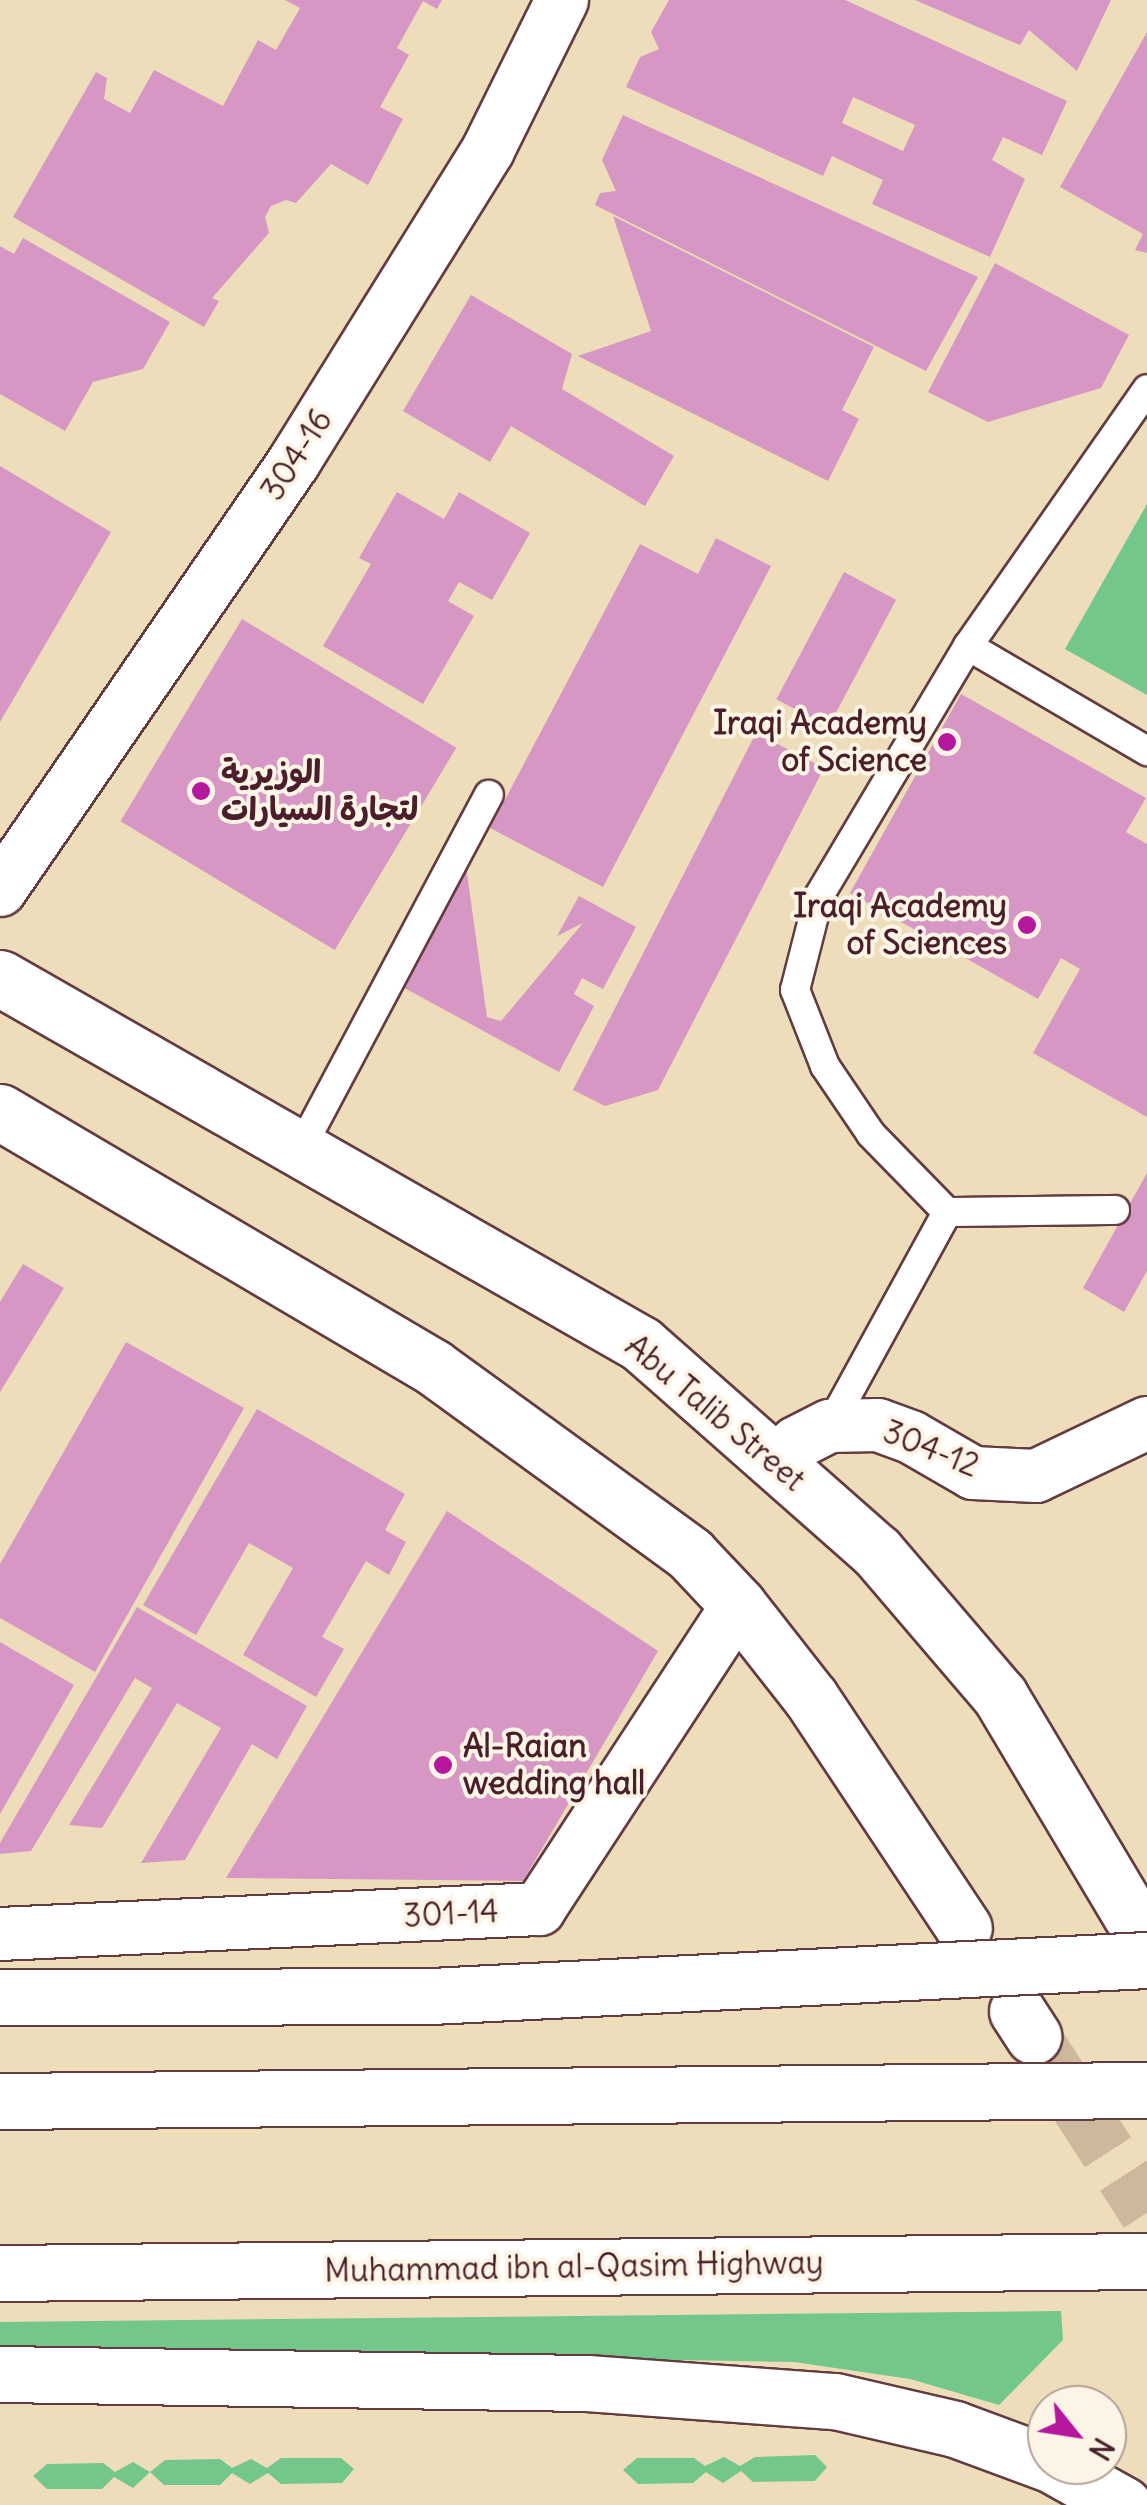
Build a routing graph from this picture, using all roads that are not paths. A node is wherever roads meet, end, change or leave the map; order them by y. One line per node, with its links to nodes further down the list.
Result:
1 (562, 0): 6 (street, 304-16)
2 (1147, 389): 3 (lane)
3 (968, 646): 4 (lane); 11 (lane)
4 (1147, 751)
5 (488, 795): 9 (lane)
6 (0, 890)
7 (0, 978): 9 (main road, Abu Talib Street)
8 (0, 1112): 15 (main road)
9 (300, 1148): 14 (main road, Abu Talib Street)
10 (1116, 1210): 11 (lane)
11 (947, 1212): 13 (lane)
12 (1147, 1423): 13 (street, 304-12)
13 (830, 1426): 14 (street)
14 (777, 1464): 18 (main road, Abu Talib Street)
15 (738, 1605): 16 (main road); 17 (street, 301-14)
16 (964, 1928)
17 (0, 1934)
18 (1139, 1938): 19 (main road, bridge)
19 (0, 1997)
20 (1147, 2090): 21 (main road, bridge)
21 (0, 2101)
22 (1147, 2261): 23 (main road, Muhammad ibn al-Qasim Highway)
23 (0, 2273)
24 (0, 2374): 25 (main road)
25 (1027, 2456)
26 (1088, 2485): 27 (main road)
27 (1124, 2505)

